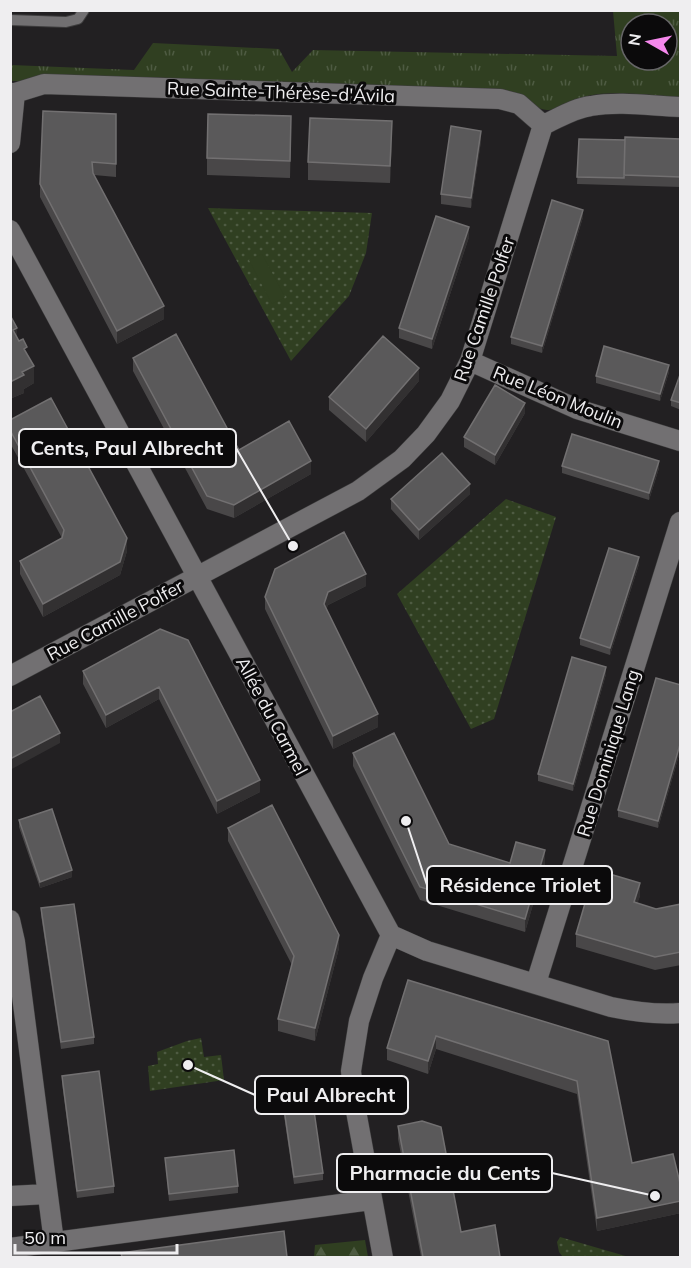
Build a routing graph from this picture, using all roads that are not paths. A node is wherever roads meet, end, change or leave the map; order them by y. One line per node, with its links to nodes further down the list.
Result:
1 (84, 10): 2 (lane)
2 (10, 20)
3 (13, 93): 5 (street, Rue Sainte-Thérèse-d'Ávila); 6 (street)
4 (681, 107): 5 (street)
5 (543, 125): 8 (street, Rue Camille Polfer)
6 (10, 143)
7 (10, 231): 12 (street, Allée du Carmel)
8 (470, 361): 9 (street, Rue Léon Moulin); 12 (street, Rue Camille Polfer)
9 (681, 441)
10 (681, 522): 11 (street, Rue Dominique Lang)
11 (675, 562): 16 (street, Rue Dominique Lang)
12 (197, 576): 13 (street, Rue Camille Polfer); 15 (street, Allée du Carmel)
13 (10, 676)
14 (10, 920): 18 (street)
15 (391, 935): 16 (street); 20 (street)
16 (536, 983): 17 (street)
17 (681, 1012)
18 (47, 1194): 19 (street); 21 (street)
19 (10, 1196)
20 (371, 1200): 21 (street); 23 (street)
21 (54, 1242): 22 (street)
22 (10, 1248)
23 (383, 1257)

